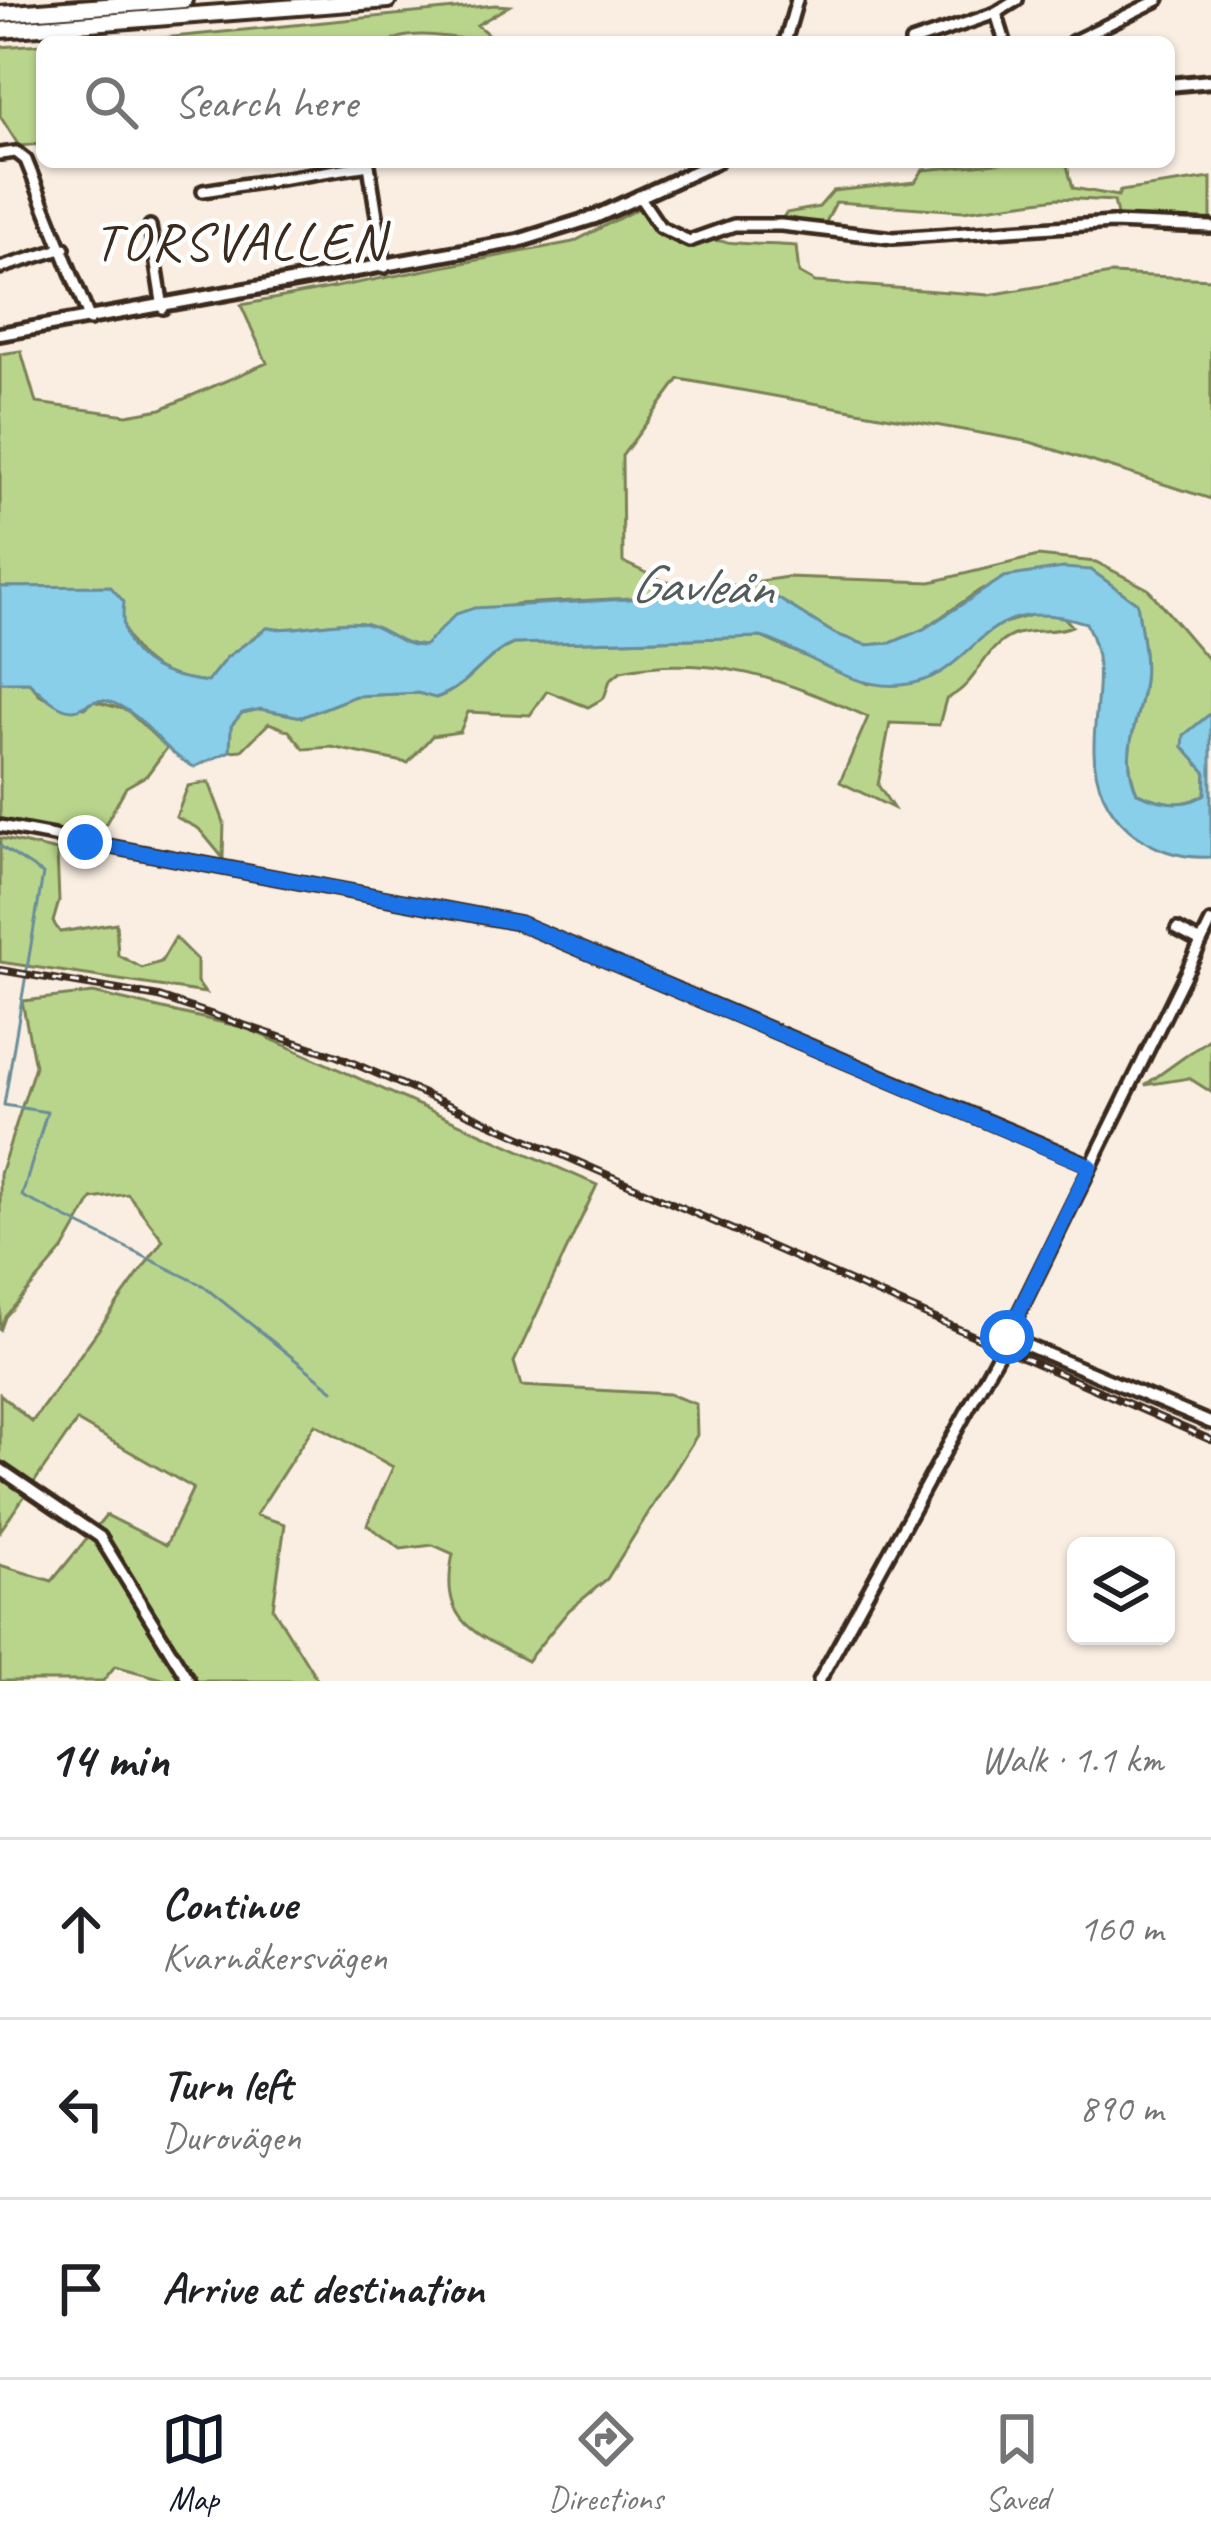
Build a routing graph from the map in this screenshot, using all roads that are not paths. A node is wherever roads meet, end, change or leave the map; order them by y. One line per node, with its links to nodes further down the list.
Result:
1 (184, 0): 6 (highway)
2 (388, 0): 8 (highway)
3 (797, 0): 9 (street)
4 (1017, 0): 7 (street)
5 (1158, 0): 12 (street)
6 (0, 14)
7 (996, 14): 10 (street); 11 (street)
8 (0, 30)
9 (787, 36)
10 (929, 36)
11 (1003, 36)
12 (1084, 36)
13 (1211, 81): 14 (main road)
14 (1175, 84)
15 (0, 154): 23 (street)
16 (350, 168): 19 (street)
17 (369, 168): 24 (street)
18 (702, 168): 20 (main road)
19 (203, 191)
20 (639, 196): 22 (street); 24 (main road)
21 (150, 226): 26 (street)
22 (1211, 227)
23 (64, 248): 25 (street); 27 (street)
24 (385, 267): 26 (main road)
25 (0, 268)
26 (163, 308): 27 (main road)
27 (90, 320): 28 (main road)
28 (0, 334)
29 (0, 826): 33 (street)
30 (1211, 922): 32 (street)
31 (1177, 929): 32 (street)
32 (1201, 941): 33 (street)
33 (1090, 1166): 34 (street)
34 (1007, 1337): 35 (street); 38 (street)
35 (1211, 1424)
36 (0, 1469): 37 (street)
37 (189, 1681)
38 (819, 1681)

